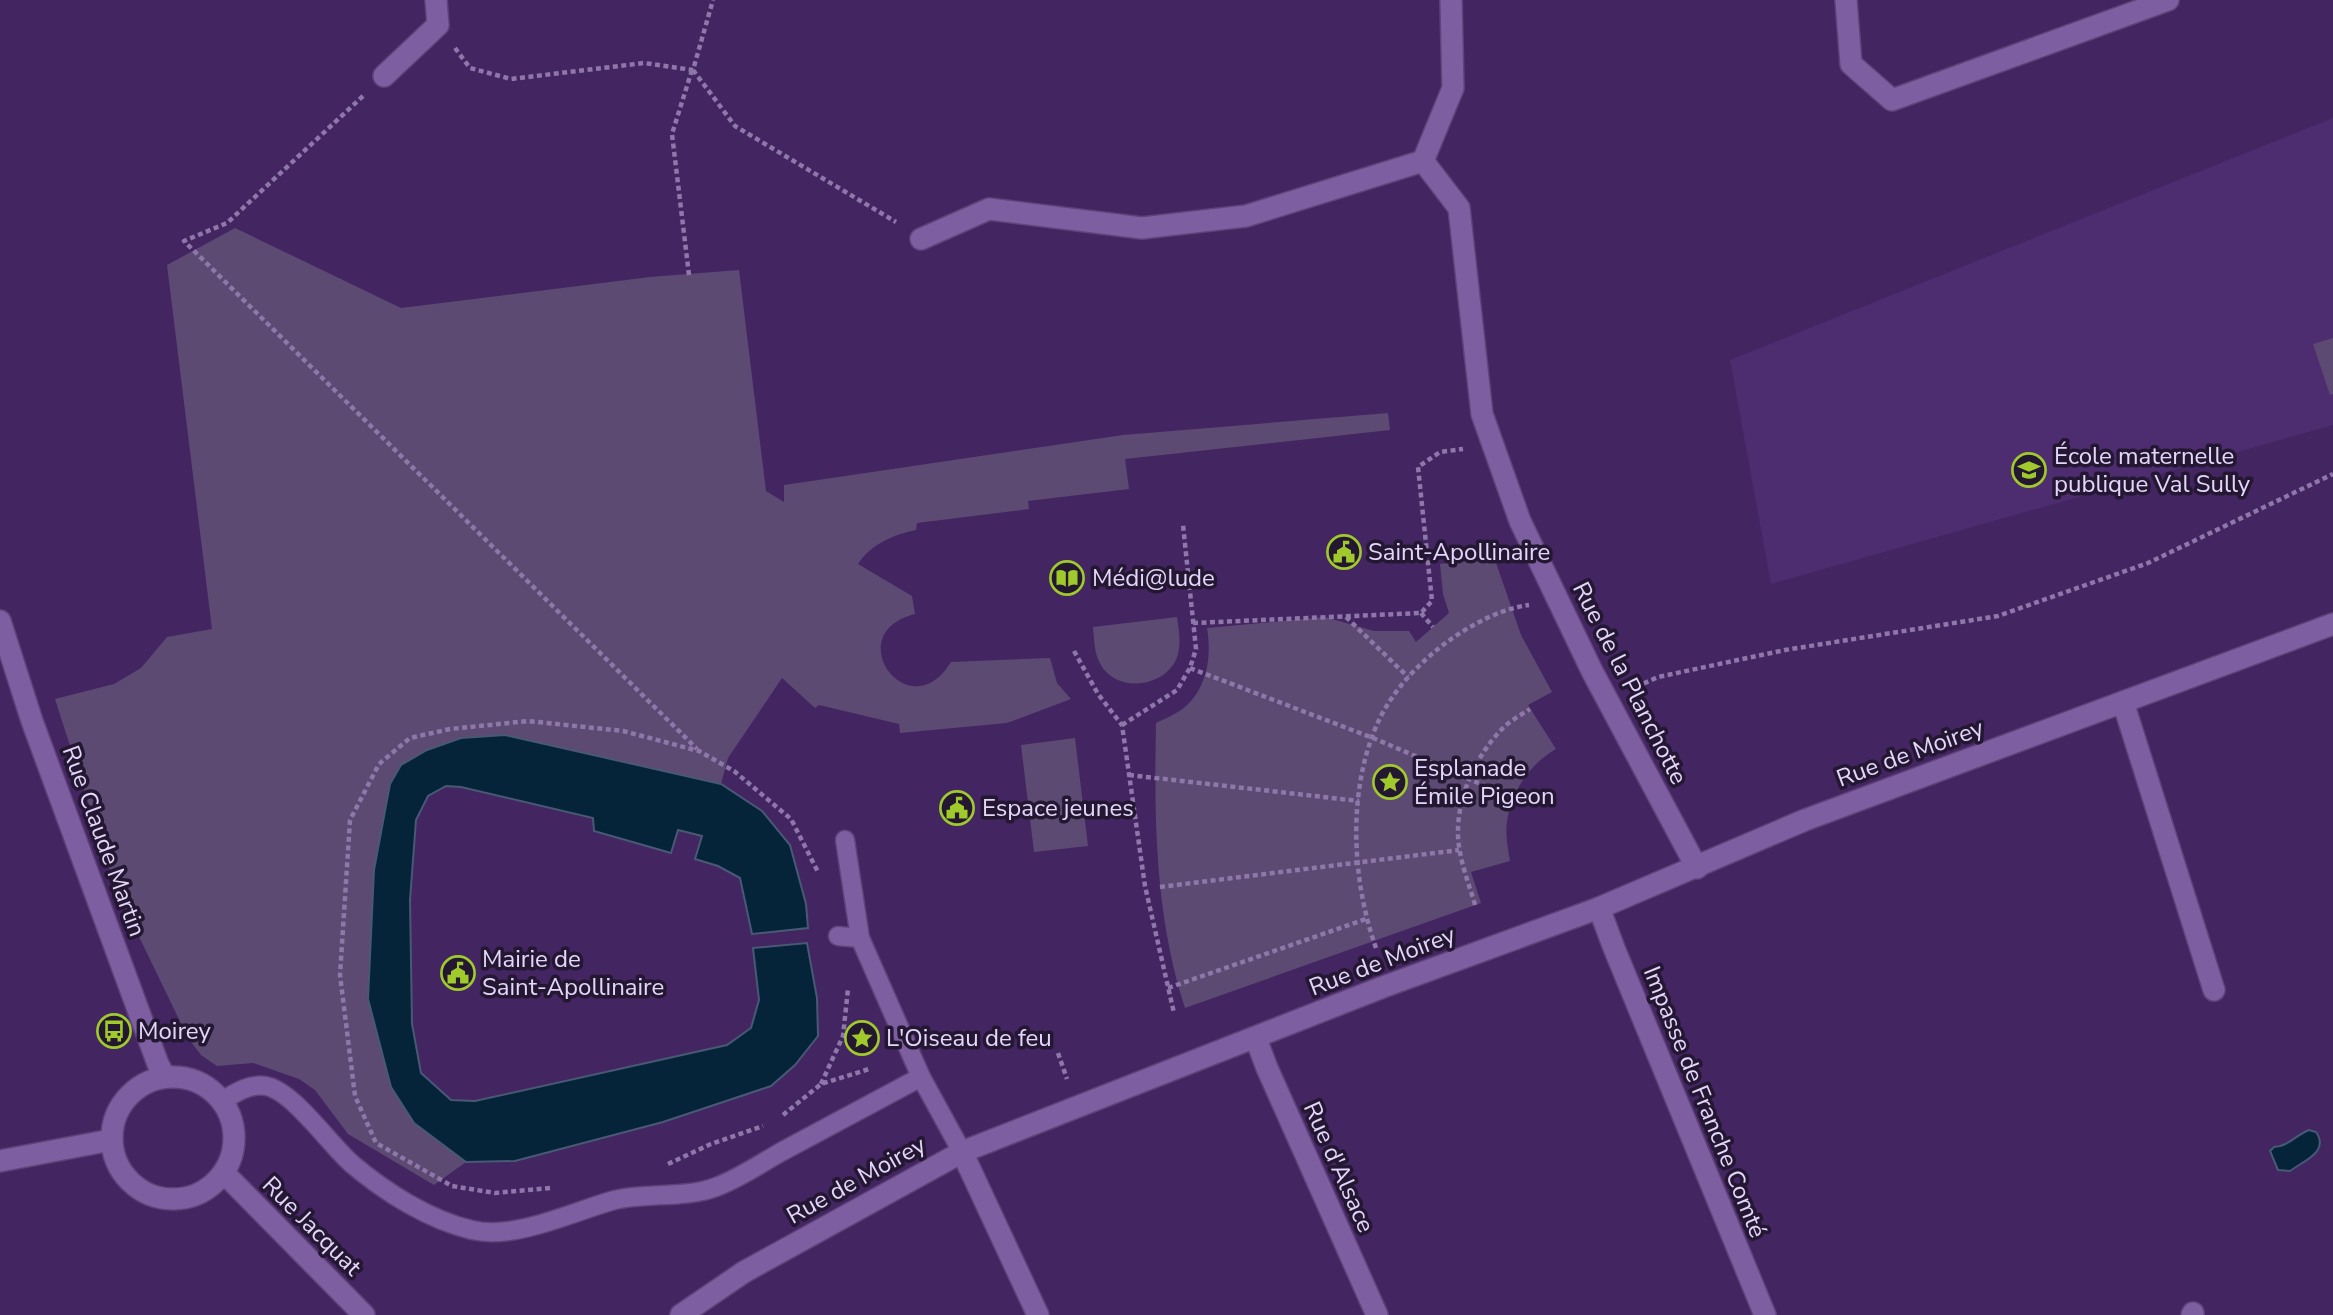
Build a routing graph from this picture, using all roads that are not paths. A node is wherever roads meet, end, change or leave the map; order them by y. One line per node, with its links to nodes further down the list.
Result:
1 (436, 0): 6 (street)
2 (1451, 0): 7 (street)
3 (1846, 0): 5 (street)
4 (2168, 0): 5 (street)
5 (2140, 5)
6 (384, 76)
7 (1423, 161): 8 (street); 13 (street, Rue de la Planchotte)
8 (921, 239)
9 (0, 621): 20 (street, Rue Claude Martin)
10 (2333, 624): 11 (street, Rue de Moirey)
11 (2123, 702): 13 (street, Rue de Moirey); 17 (street)
12 (845, 841): 16 (lane)
13 (1697, 868): 14 (street, Rue de Moirey)
14 (1599, 908): 18 (street, Rue de Moirey); 30 (street, Impasse de Franche Comté)
15 (838, 936): 16 (lane)
16 (860, 938): 19 (lane)
17 (2214, 990)
18 (1256, 1039): 23 (street, Rue de Moirey); 29 (street, Rue d'Alsace)
19 (918, 1070): 21 (lane); 23 (lane)
20 (165, 1077): 21 (street); 22 (street)
21 (222, 1101): 25 (street)
22 (111, 1140): 24 (street); 25 (street)
23 (962, 1152): 27 (street, Rue de Moirey); 28 (street)
24 (0, 1161)
25 (223, 1173): 26 (street, Rue Jacquat)
26 (364, 1315)
27 (681, 1315)
28 (1038, 1315)
29 (1377, 1315)
30 (1765, 1315)

